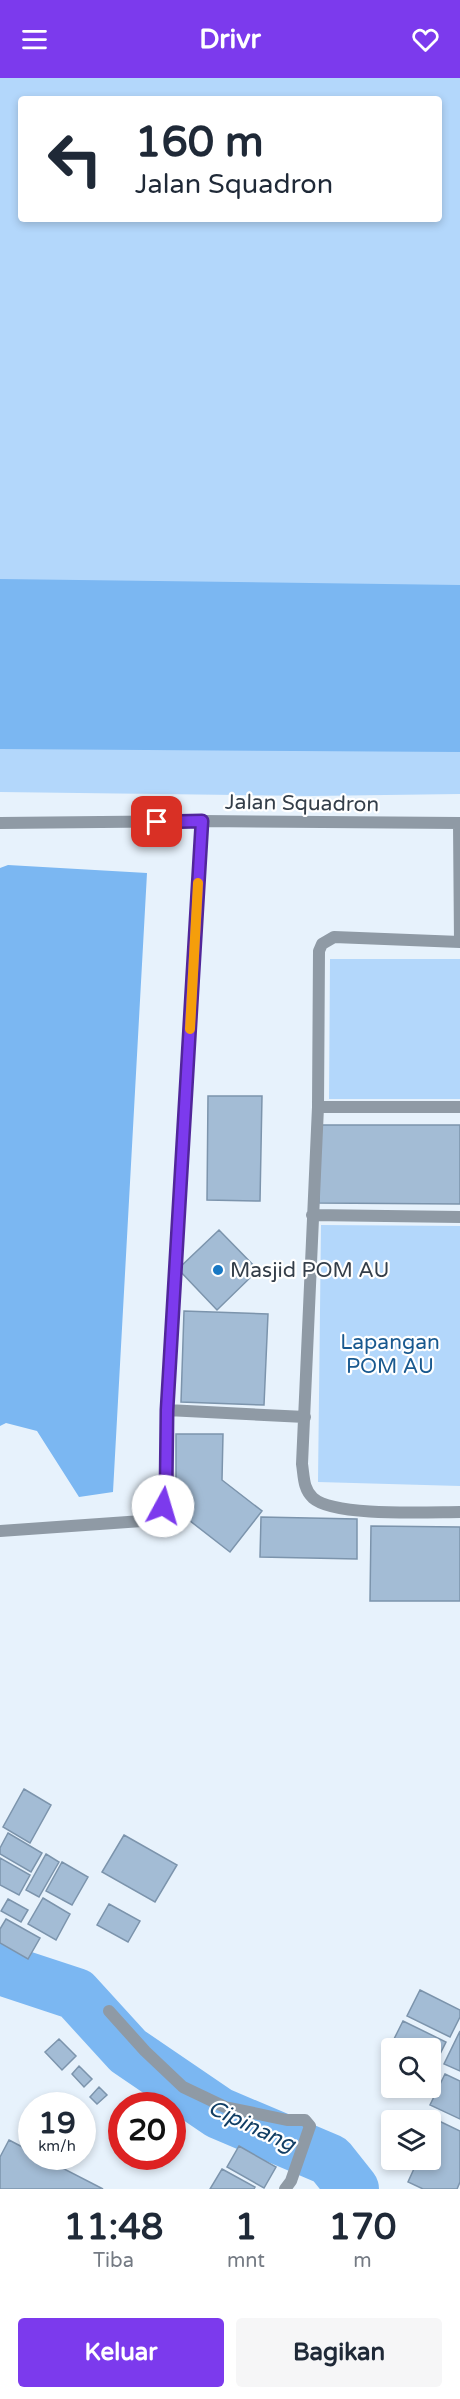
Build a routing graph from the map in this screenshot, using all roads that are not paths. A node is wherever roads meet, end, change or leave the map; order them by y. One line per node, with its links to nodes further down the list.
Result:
1 (202, 821): 2 (street, Jalan Squadron); 3 (street, Jalan Squadron); 9 (street)
2 (0, 823)
3 (460, 824): 4 (street)
4 (460, 942): 5 (street)
5 (318, 1107): 6 (street); 7 (street)
6 (460, 1107)
7 (312, 1215): 8 (street); 10 (street)
8 (460, 1216)
9 (167, 1410): 10 (street); 12 (street)
10 (305, 1417): 11 (street)
11 (460, 1512)
12 (0, 1531)
13 (109, 2011): 14 (street)
14 (288, 2185)

